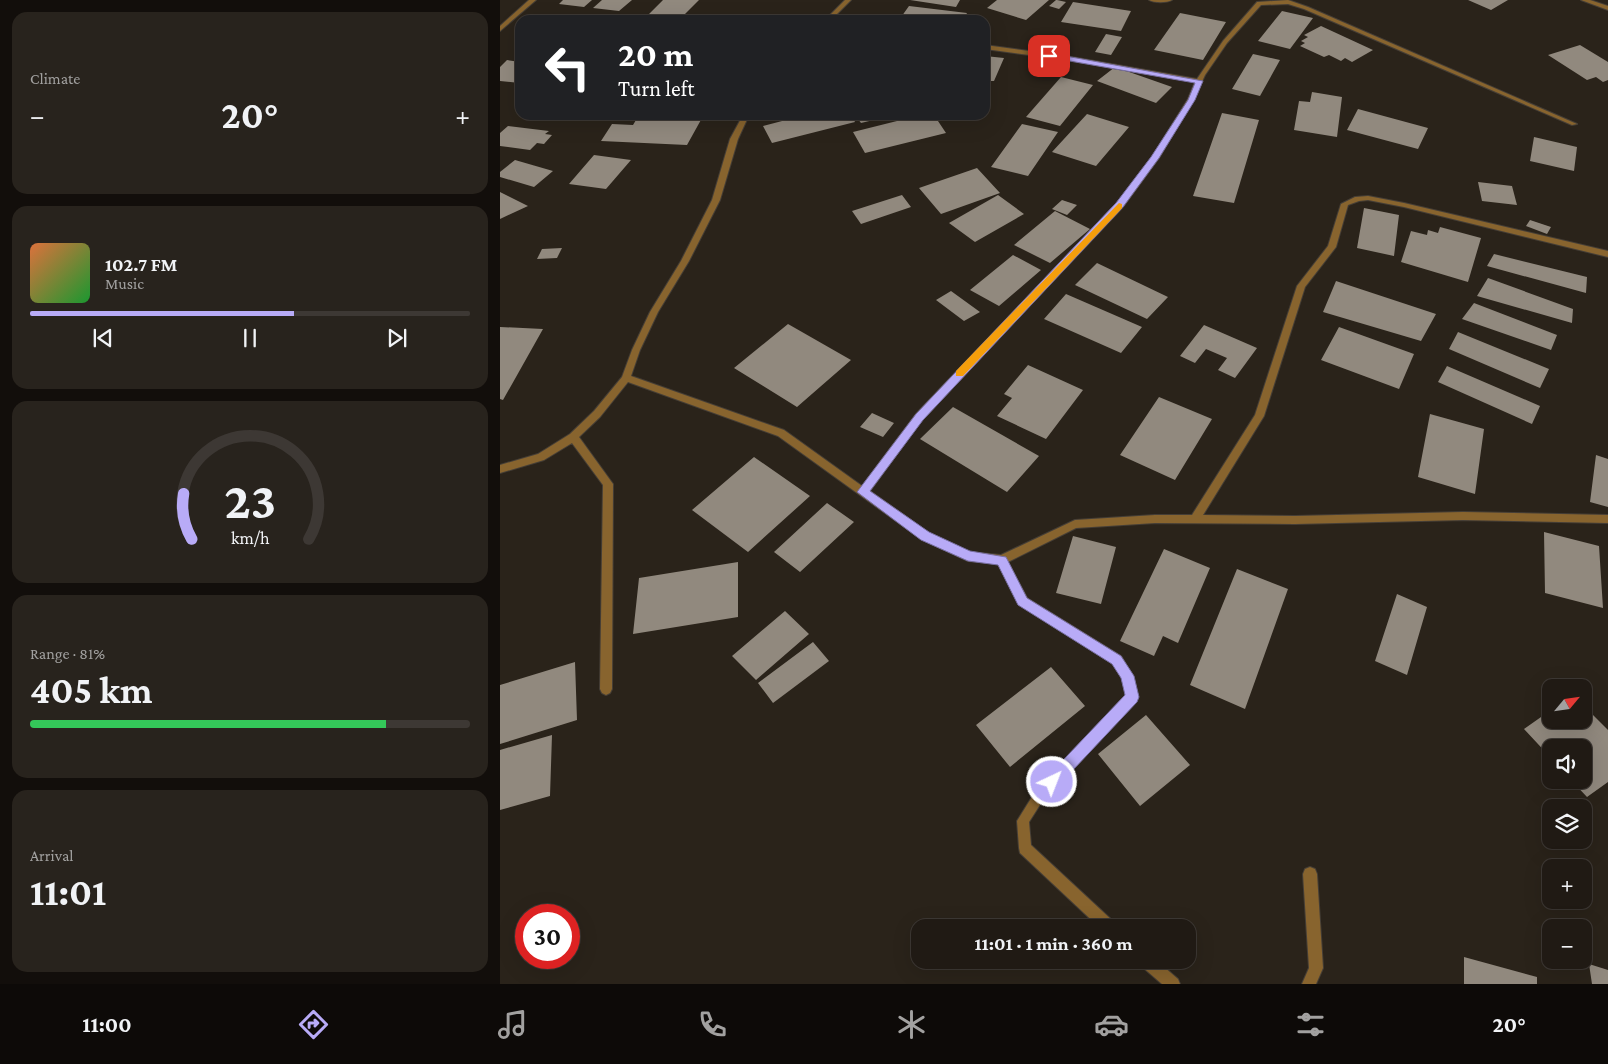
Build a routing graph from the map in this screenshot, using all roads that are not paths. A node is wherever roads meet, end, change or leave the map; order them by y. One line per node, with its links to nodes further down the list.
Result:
1 (533, 0): 7 (street)
2 (848, 0): 8 (street)
3 (1152, 0): 4 (street)
4 (1169, 0)
5 (1584, 0): 6 (street)
6 (1608, 8)
7 (516, 15)
8 (833, 15)
9 (515, 16): 10 (street)
10 (500, 30)
11 (990, 48): 12 (street)
12 (1200, 81): 14 (street); 19 (street)
13 (744, 120): 16 (street)
14 (1574, 124)
15 (1608, 254): 20 (street)
16 (626, 378): 17 (street); 19 (street)
17 (573, 438): 18 (street); 23 (street)
18 (500, 469)
19 (862, 492): 22 (street)
20 (1195, 519): 21 (street); 22 (street)
21 (1608, 519)
22 (1002, 560): 25 (street)
23 (606, 689)
24 (1310, 874): 28 (street)
25 (1100, 919)
26 (1156, 969): 27 (street)
27 (1173, 984)
28 (1309, 984)

